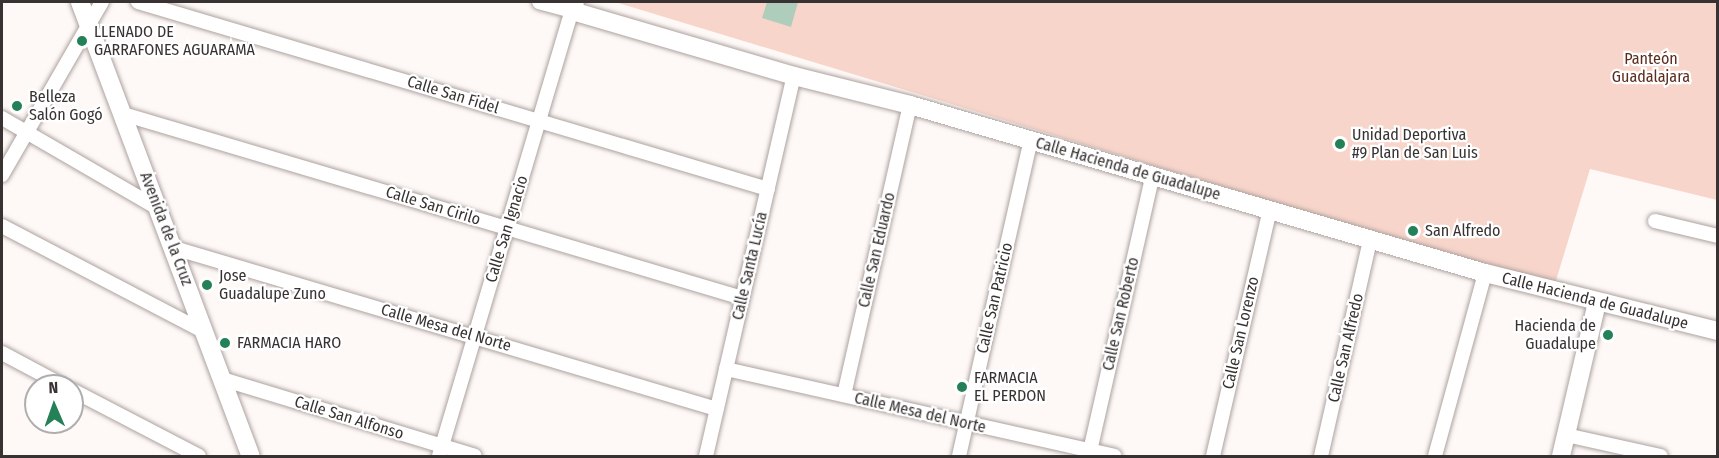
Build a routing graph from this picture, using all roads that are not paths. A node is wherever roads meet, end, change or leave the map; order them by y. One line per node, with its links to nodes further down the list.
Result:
1 (80, 2): 6 (street, Avenida de la Cruz)
2 (102, 2): 6 (street)
3 (138, 2): 11 (street, Calle San Fidel)
4 (539, 2): 5 (street, Calle Hacienda de Guadalupe)
5 (574, 6): 7 (street, Calle Hacienda de Guadalupe); 11 (street, Calle San Ignacio)
6 (89, 23): 9 (street, Avenida de la Cruz); 12 (street)
7 (794, 75): 8 (street, Calle Hacienda de Guadalupe); 16 (street, Calle Santa Lucía)
8 (910, 105): 13 (street, Calle Hacienda de Guadalupe); 35 (street, Calle San Eduardo)
9 (123, 114): 17 (street, Avenida de la Cruz); 21 (street, Calle San Cirilo)
10 (2, 118): 12 (street)
11 (540, 121): 16 (street, Calle San Fidel); 21 (street, Calle San Ignacio)
12 (26, 132): 14 (street); 17 (street)
13 (1031, 140): 15 (street, Calle Hacienda de Guadalupe); 38 (street, Calle San Patricio)
14 (2, 175)
15 (1152, 177): 18 (street, Calle Hacienda de Guadalupe); 40 (street, Calle San Roberto)
16 (768, 189): 26 (street, Calle Santa Lucía)
17 (157, 208): 24 (street, Avenida de la Cruz)
18 (1270, 210): 23 (street, Calle Hacienda de Guadalupe); 48 (street, Calle San Lorenzo)
19 (1655, 221): 22 (street)
20 (2, 226): 28 (street)
21 (507, 228): 26 (street, Calle San Cirilo); 30 (street, Calle San Ignacio)
22 (1718, 236)
23 (1370, 240): 25 (street, Calle Hacienda de Guadalupe); 49 (street, Calle San Alfredo)
24 (174, 248): 28 (street, Avenida de la Cruz); 30 (street, Calle Mesa del Norte)
25 (1485, 273): 27 (street, Calle Hacienda de Guadalupe); 50 (street)
26 (742, 298): 32 (street, Calle Santa Lucía)
27 (1598, 302): 29 (street, Calle Hacienda de Guadalupe); 39 (street)
28 (205, 332): 34 (street, Avenida de la Cruz)
29 (1718, 332)
30 (475, 337): 37 (street, Calle Mesa del Norte); 41 (street, Calle San Ignacio)
31 (2, 353): 33 (street)
32 (726, 369): 35 (street, Calle Mesa del Norte); 37 (street, Calle Santa Lucía)
33 (41, 374)
34 (222, 379): 41 (street, Calle San Alfonso); 43 (street, Avenida de la Cruz)
35 (844, 395): 38 (street, Calle Mesa del Norte)
36 (84, 396): 42 (street)
37 (717, 409): 45 (street, Calle Santa Lucía)
38 (967, 423): 40 (street, Calle Mesa del Norte); 46 (street, Calle San Patricio)
39 (1566, 435): 51 (street); 52 (street)
40 (1090, 451): 47 (street, Calle Mesa del Norte)
41 (441, 452): 44 (street, Calle San Alfonso)
42 (199, 456)
43 (251, 456)
44 (475, 456)
45 (706, 456)
46 (959, 456)
47 (1114, 456)
48 (1213, 456)
49 (1321, 456)
50 (1435, 456)
51 (1561, 456)
52 (1661, 456)

